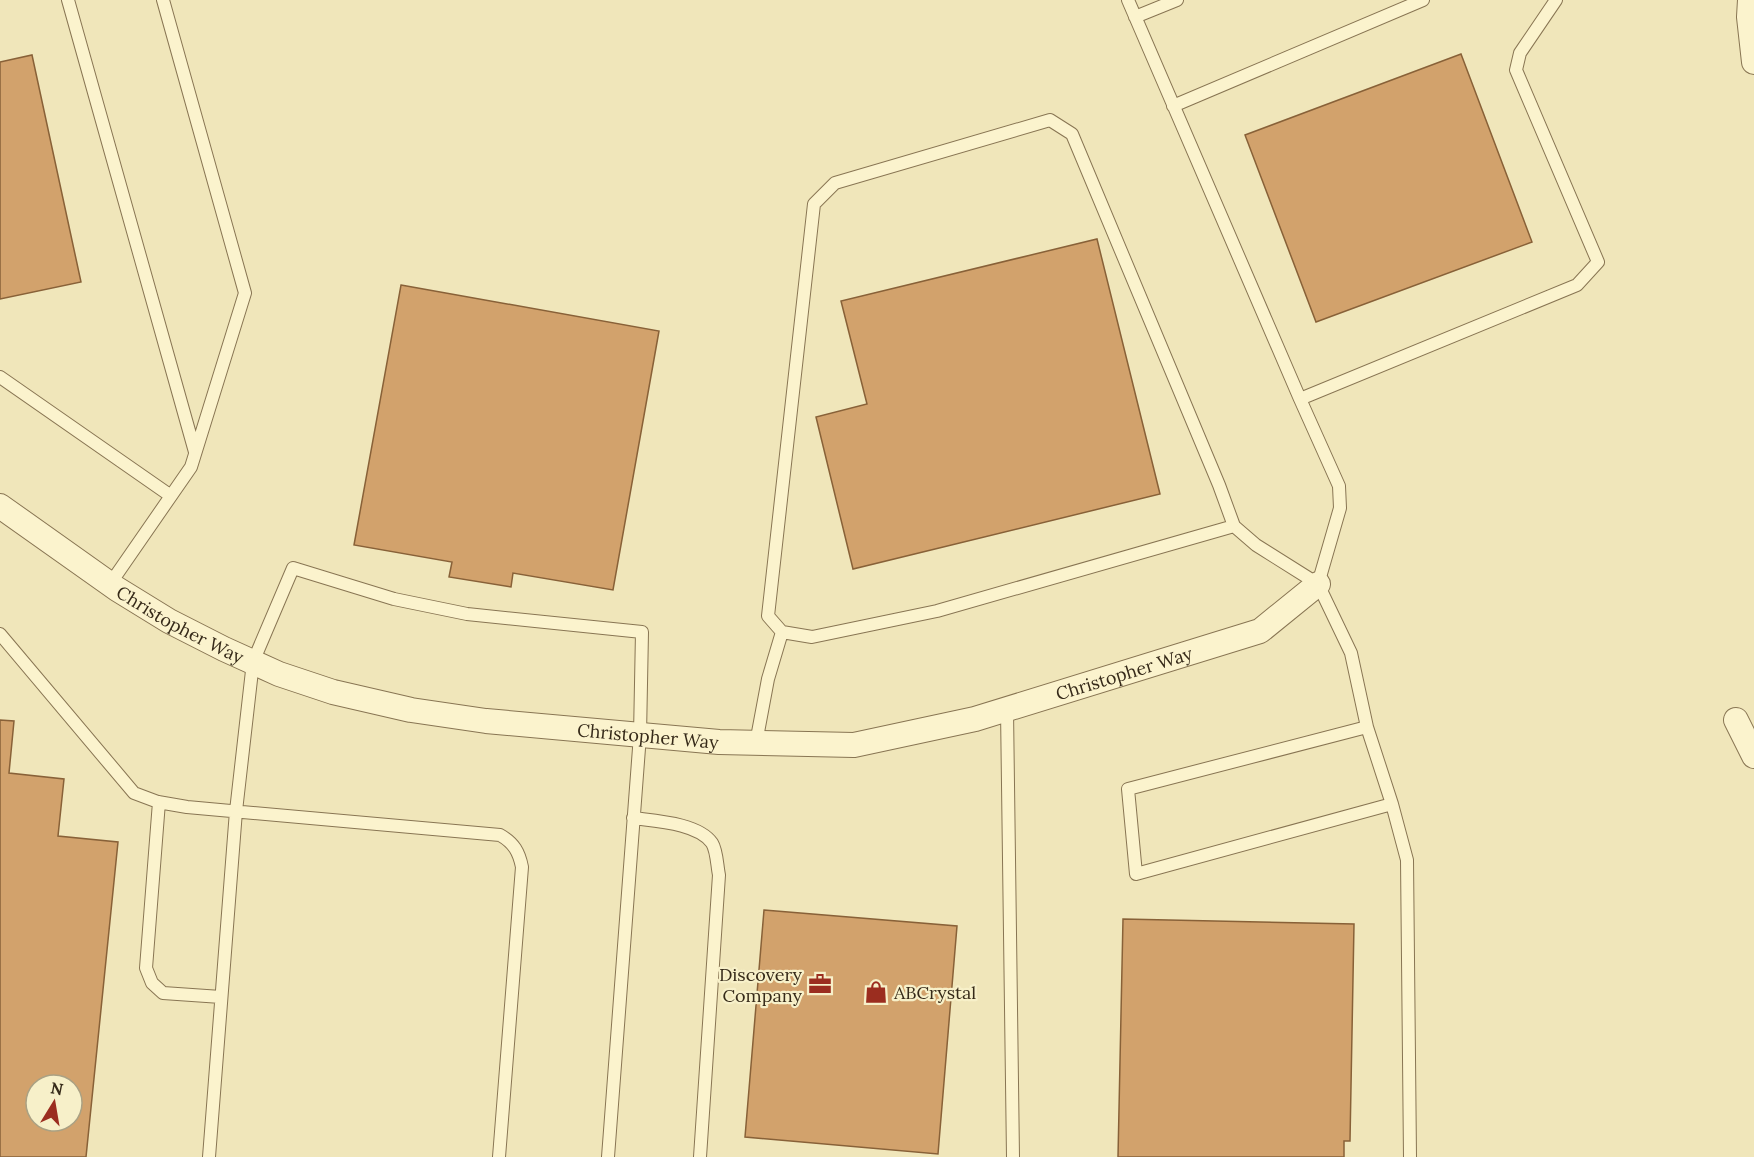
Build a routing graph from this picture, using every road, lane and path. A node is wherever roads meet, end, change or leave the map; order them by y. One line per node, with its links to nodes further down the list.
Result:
1 (68, 0): 13 (lane)
2 (163, 0): 13 (lane)
3 (1128, 0): 8 (lane)
4 (1177, 0): 8 (lane)
5 (1424, 0): 10 (lane)
6 (1556, 0): 12 (lane)
7 (1749, 0): 9 (street)
8 (1135, 17): 10 (lane)
9 (1754, 62)
10 (1173, 106): 12 (lane)
11 (0, 377): 14 (lane)
12 (1300, 399): 18 (lane)
13 (195, 452): 14 (lane)
14 (171, 496): 17 (lane)
15 (1, 509): 17 (street, Christopher Way)
16 (1234, 526): 18 (lane); 19 (lane); 19 (lane)
17 (110, 584): 21 (street, Christopher Way)
18 (1318, 584): 22 (street, Christopher Way); 24 (lane)
19 (782, 632): 26 (lane)
20 (0, 634): 28 (lane)
21 (253, 662): 25 (street, Christopher Way); 25 (lane); 30 (lane)
22 (1007, 710): 26 (street, Christopher Way); 37 (lane)
23 (1736, 720): 27 (street)
24 (1367, 727): 29 (lane); 29 (lane)
25 (640, 735): 26 (street, Christopher Way); 31 (lane)
26 (756, 743)
27 (1754, 756)
28 (159, 802): 30 (lane); 32 (lane)
29 (1392, 804): 38 (lane)
30 (236, 812): 32 (lane); 34 (lane)
31 (633, 818): 35 (lane); 36 (lane)
32 (222, 997): 33 (lane)
33 (209, 1157)
34 (499, 1157)
35 (608, 1157)
36 (700, 1157)
37 (1013, 1157)
38 (1410, 1157)

